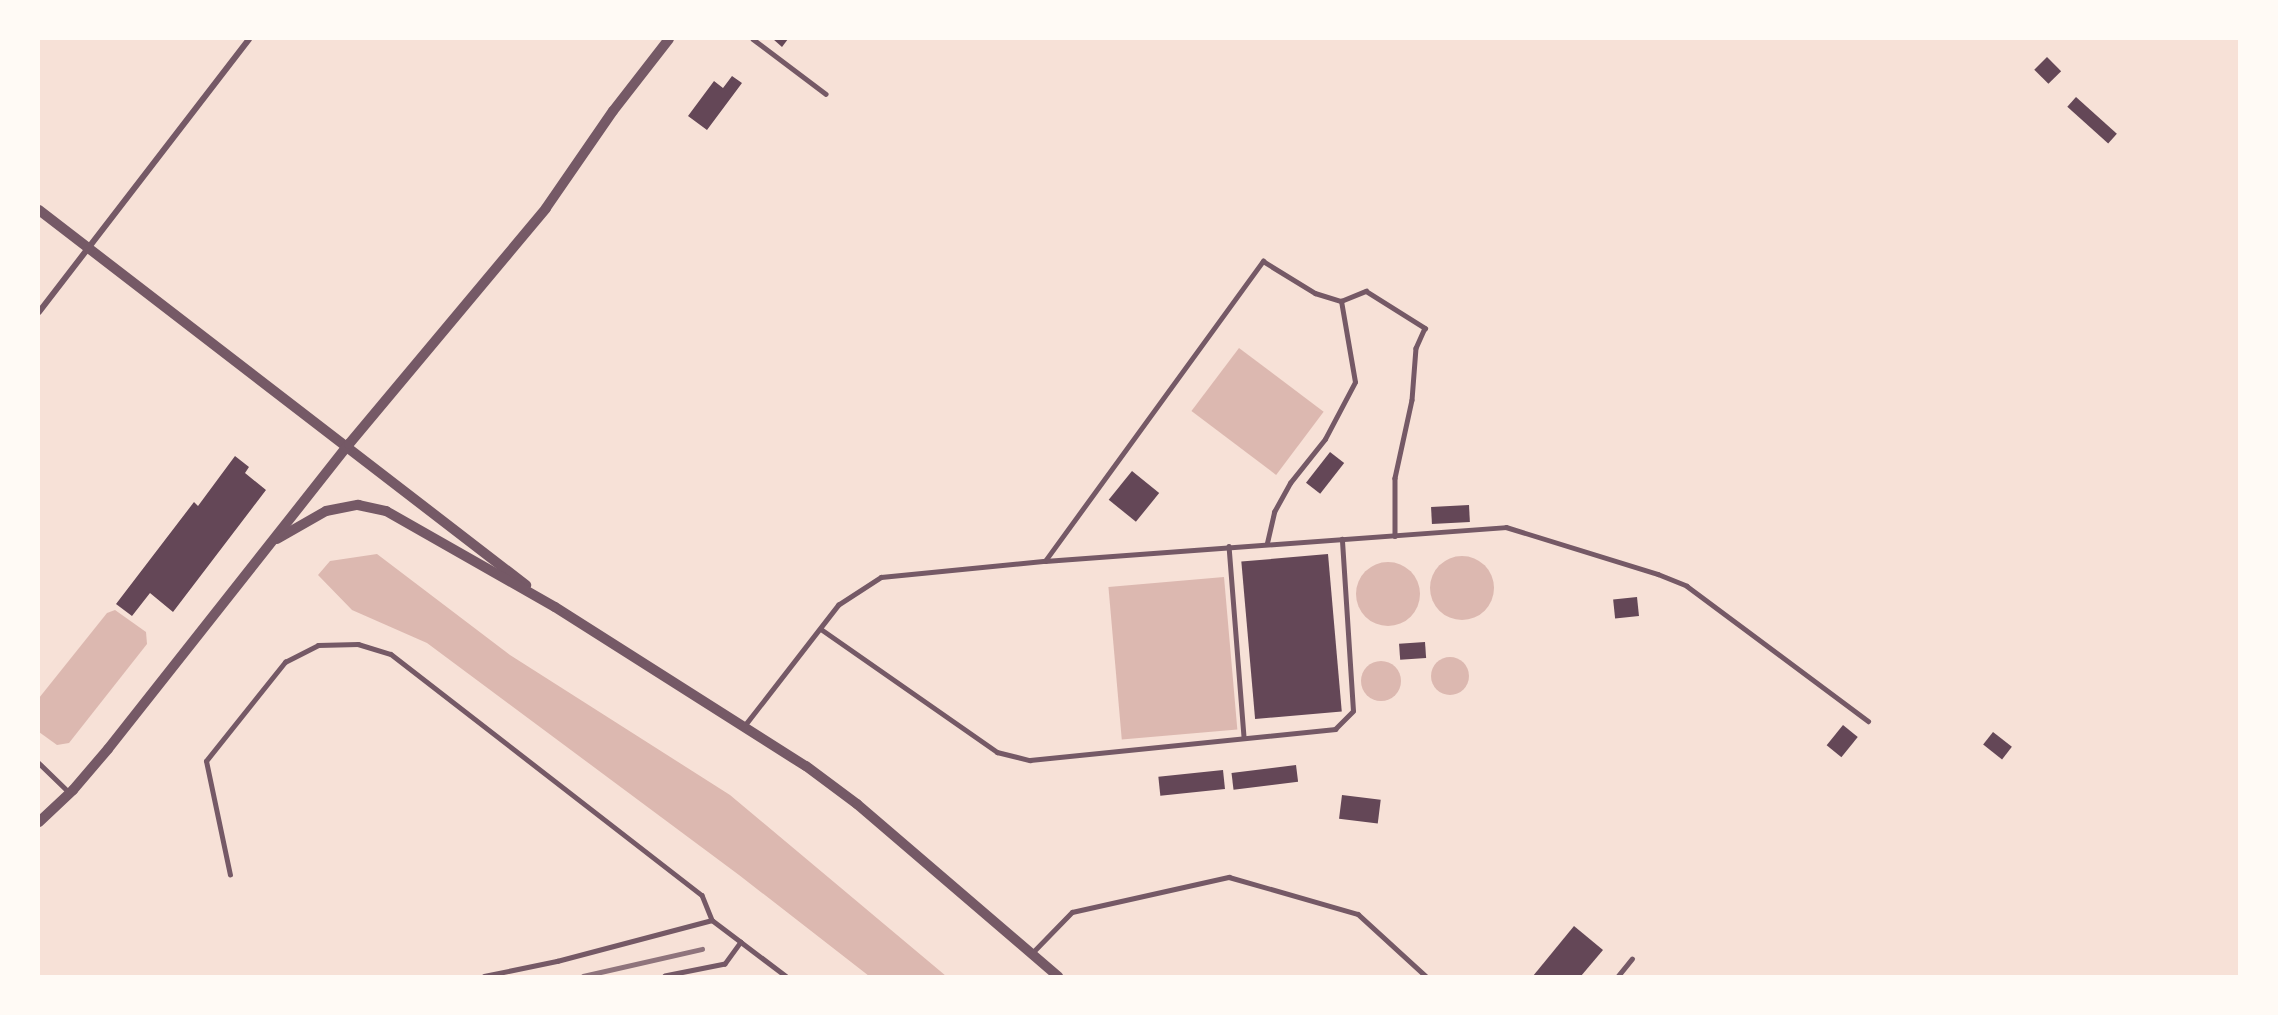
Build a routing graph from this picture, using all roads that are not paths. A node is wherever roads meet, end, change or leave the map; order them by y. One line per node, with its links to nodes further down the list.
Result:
1 (249, 39): 6 (street)
2 (669, 39): 9 (street)
3 (753, 39): 4 (lane)
4 (826, 94)
5 (39, 210): 6 (street)
6 (88, 248): 8 (street); 9 (street)
7 (1341, 301): 10 (lane); 13 (lane); 15 (lane)
8 (39, 312)
9 (346, 448): 12 (street); 16 (street)
10 (1395, 536): 11 (lane); 18 (lane)
11 (1342, 539): 13 (lane); 20 (lane)
12 (271, 542): 16 (street); 22 (street)
13 (1267, 543): 14 (lane)
14 (1229, 546): 15 (lane); 20 (lane)
15 (1046, 561): 17 (lane)
16 (555, 607): 19 (street)
17 (821, 629): 19 (lane); 20 (lane)
18 (1868, 721)
19 (745, 725): 27 (street)
20 (1244, 737)
21 (39, 763): 22 (lane)
22 (70, 793): 23 (street)
23 (39, 821)
24 (230, 875): 25 (lane)
25 (712, 920): 26 (lane); 29 (lane)
26 (741, 942): 30 (lane); 31 (lane)
27 (1032, 953): 32 (street); 33 (lane)
28 (1632, 959): 34 (lane)
29 (484, 976)
30 (665, 976)
31 (786, 976)
32 (1058, 976)
33 (1426, 976)
34 (1618, 976)

